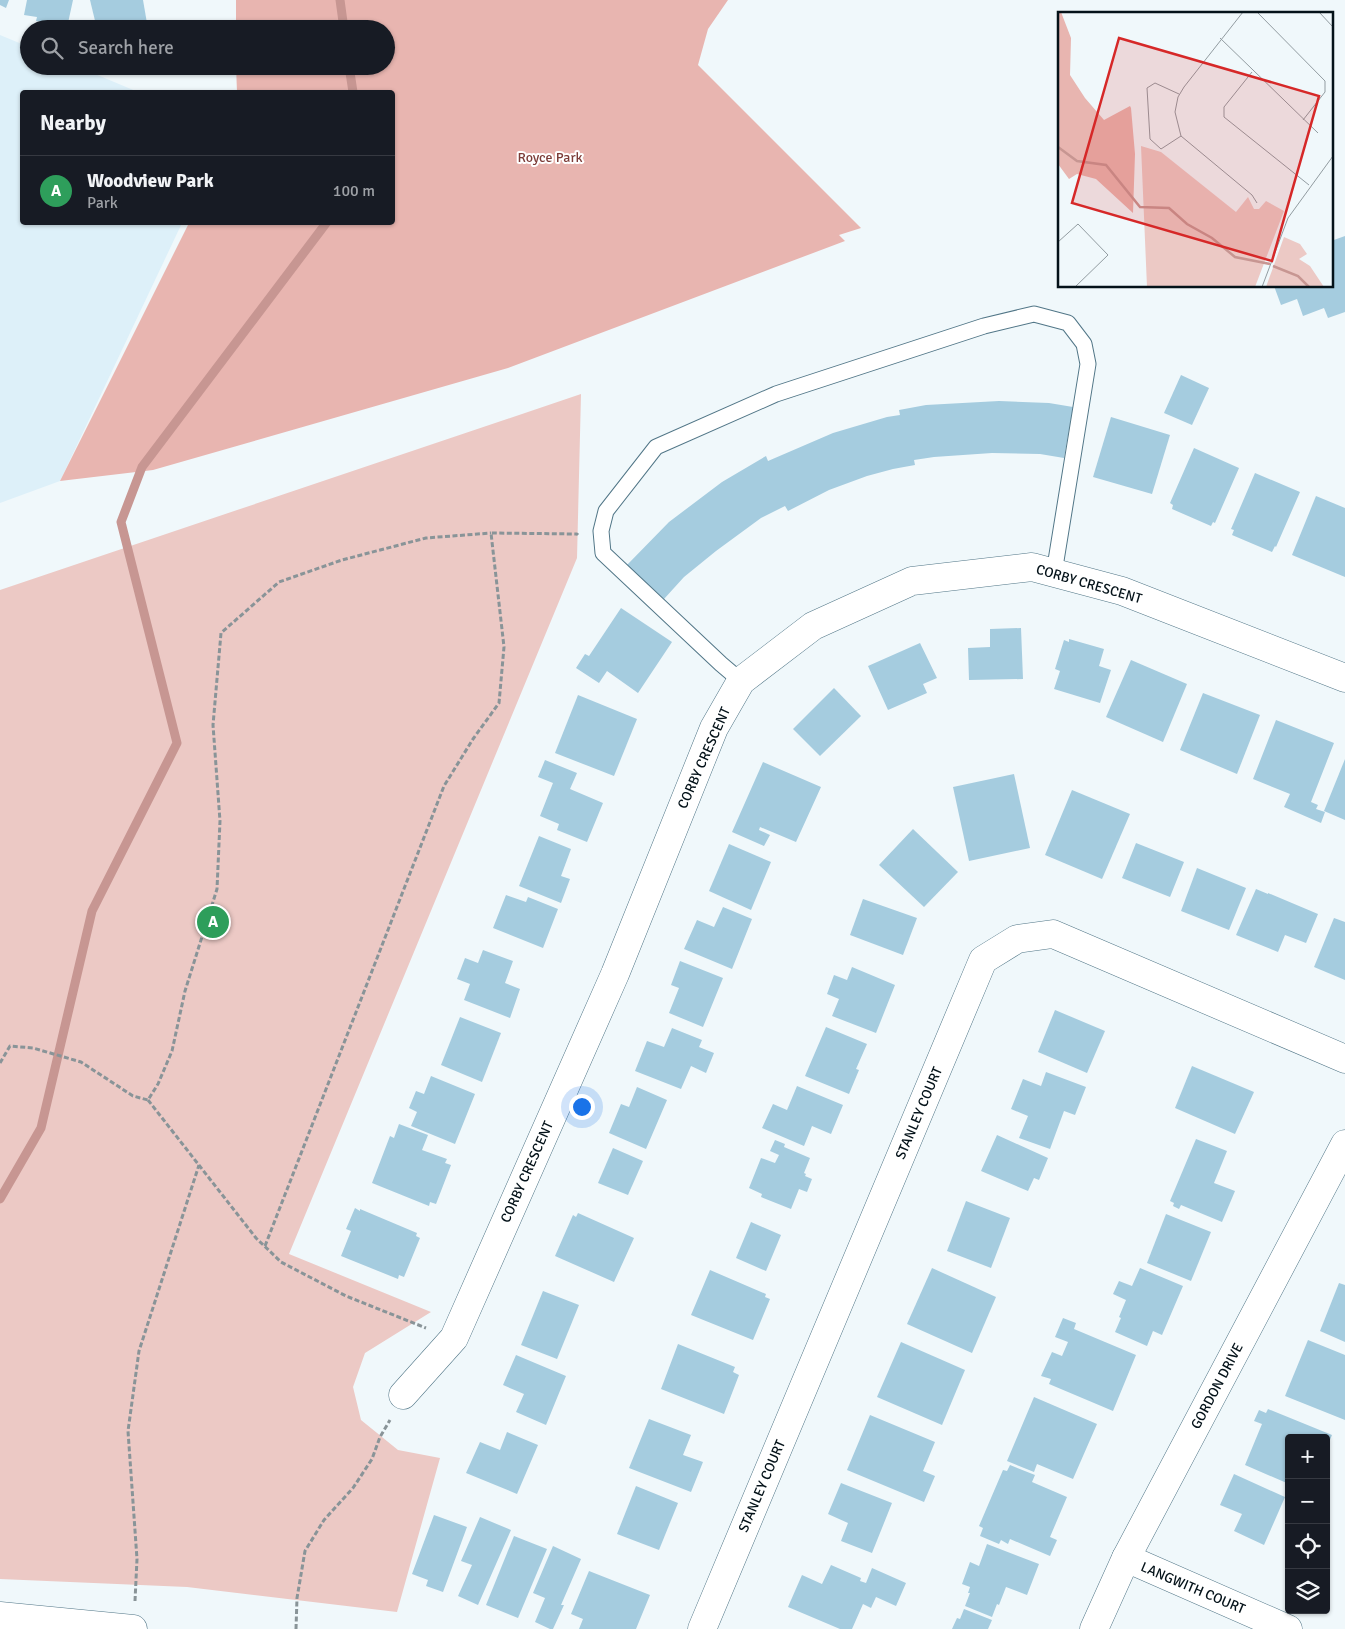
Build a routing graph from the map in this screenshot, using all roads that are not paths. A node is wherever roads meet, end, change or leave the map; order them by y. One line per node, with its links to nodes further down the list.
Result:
1 (1054, 573): 2 (street, CORBY CRESCENT); 3 (street, CORBY CRESCENT); 3 (lane)
2 (1345, 678)
3 (741, 681): 6 (street, CORBY CRESCENT)
4 (1345, 1059): 10 (street, STANLEY COURT)
5 (1345, 1144): 7 (street, GORDON DRIVE)
6 (403, 1395)
7 (1126, 1558): 11 (street, GORDON DRIVE); 12 (street, LANGWITH COURT)
8 (0, 1616): 9 (street)
9 (134, 1620)
10 (702, 1629)
11 (1094, 1629)
12 (1288, 1629)

